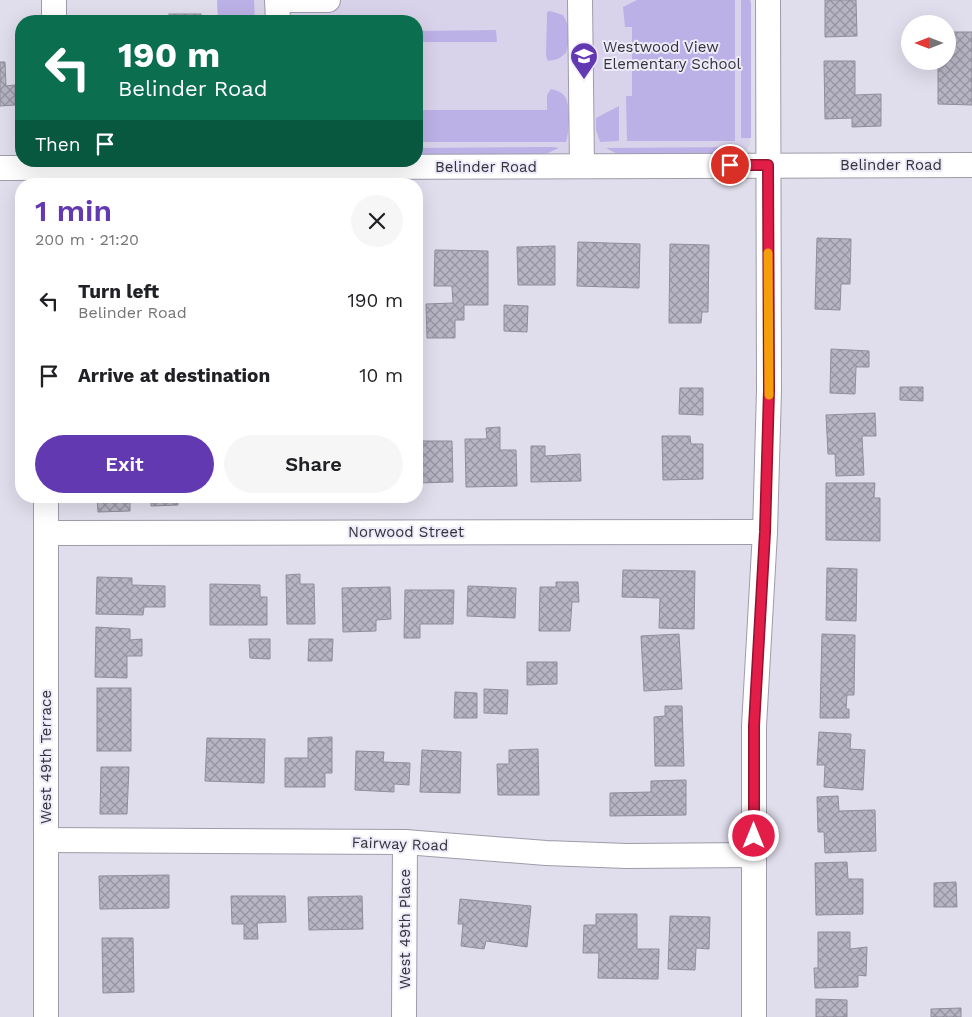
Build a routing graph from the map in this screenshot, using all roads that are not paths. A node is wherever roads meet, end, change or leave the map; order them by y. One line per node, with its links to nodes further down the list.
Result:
1 (54, 0): 6 (street)
2 (277, 0): 3 (street); 7 (street)
3 (328, 0)
4 (580, 0): 11 (street)
5 (768, 0): 10 (street)
6 (54, 15)
7 (278, 15)
8 (972, 164): 10 (street, Belinder Road)
9 (423, 165): 11 (street, Belinder Road)
10 (768, 165): 11 (street, Belinder Road); 16 (street)
11 (582, 166)
12 (180, 167): 14 (street, Belinder Road)
13 (0, 168): 14 (street, Belinder Road)
14 (49, 171)
15 (46, 503): 17 (street, West 49th Terrace)
16 (765, 532): 17 (street, Norwood Street); 20 (street)
17 (46, 533): 18 (street, West 49th Terrace)
18 (46, 840): 19 (street, Fairway Road); 21 (street, West 49th Terrace)
19 (405, 842): 20 (street, Fairway Road); 22 (street, West 49th Place)
20 (754, 855): 23 (street)
21 (46, 1017)
22 (404, 1017)
23 (754, 1017)

